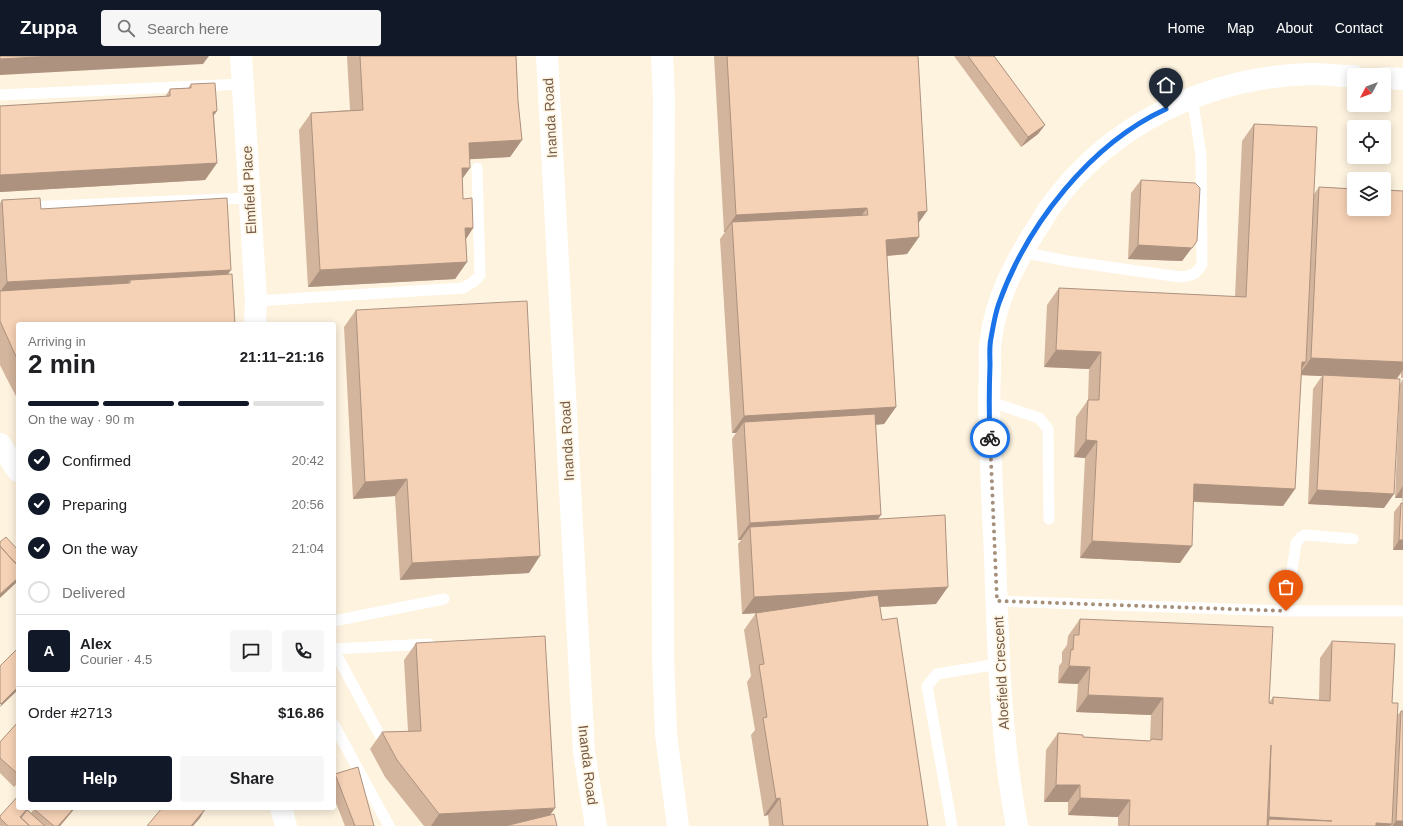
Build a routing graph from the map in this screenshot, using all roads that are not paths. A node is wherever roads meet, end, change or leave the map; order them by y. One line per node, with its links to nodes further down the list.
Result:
1 (241, 56): 7 (main road, Elmfield Place)
2 (546, 56): 35 (main road, Inanda Road)
3 (662, 56): 36 (main road)
4 (1347, 76): 9 (main road, Aloefield Crescent)
5 (1391, 78): 6 (main road)
6 (1403, 79)
7 (242, 84): 8 (lane); 11 (main road, Elmfield Place)
8 (0, 95)
9 (1192, 97): 13 (main road, Aloefield Crescent); 13 (lane)
10 (478, 168): 14 (lane)
11 (249, 198): 12 (lane); 14 (main road, Elmfield Place)
12 (0, 208)
13 (1022, 252): 16 (main road, Aloefield Crescent)
14 (256, 301): 15 (main road, Elmfield Place)
15 (255, 322)
16 (988, 402): 19 (lane); 22 (main road, Aloefield Crescent)
17 (0, 444): 18 (main road)
18 (16, 468)
19 (1049, 519)
20 (1353, 539): 23 (lane)
21 (444, 600): 25 (lane)
22 (997, 601): 23 (lane); 29 (main road, Aloefield Crescent)
23 (1286, 611): 24 (lane)
24 (1403, 611)
25 (336, 621)
26 (438, 643): 27 (lane)
27 (336, 650)
28 (336, 654): 31 (lane)
29 (998, 664): 37 (lane); 38 (main road, Aloefield Crescent)
30 (336, 729): 34 (lane)
31 (384, 744)
32 (282, 810): 33 (main road)
33 (286, 826)
34 (389, 826)
35 (596, 826)
36 (678, 826)
37 (952, 826)
38 (1017, 826)

